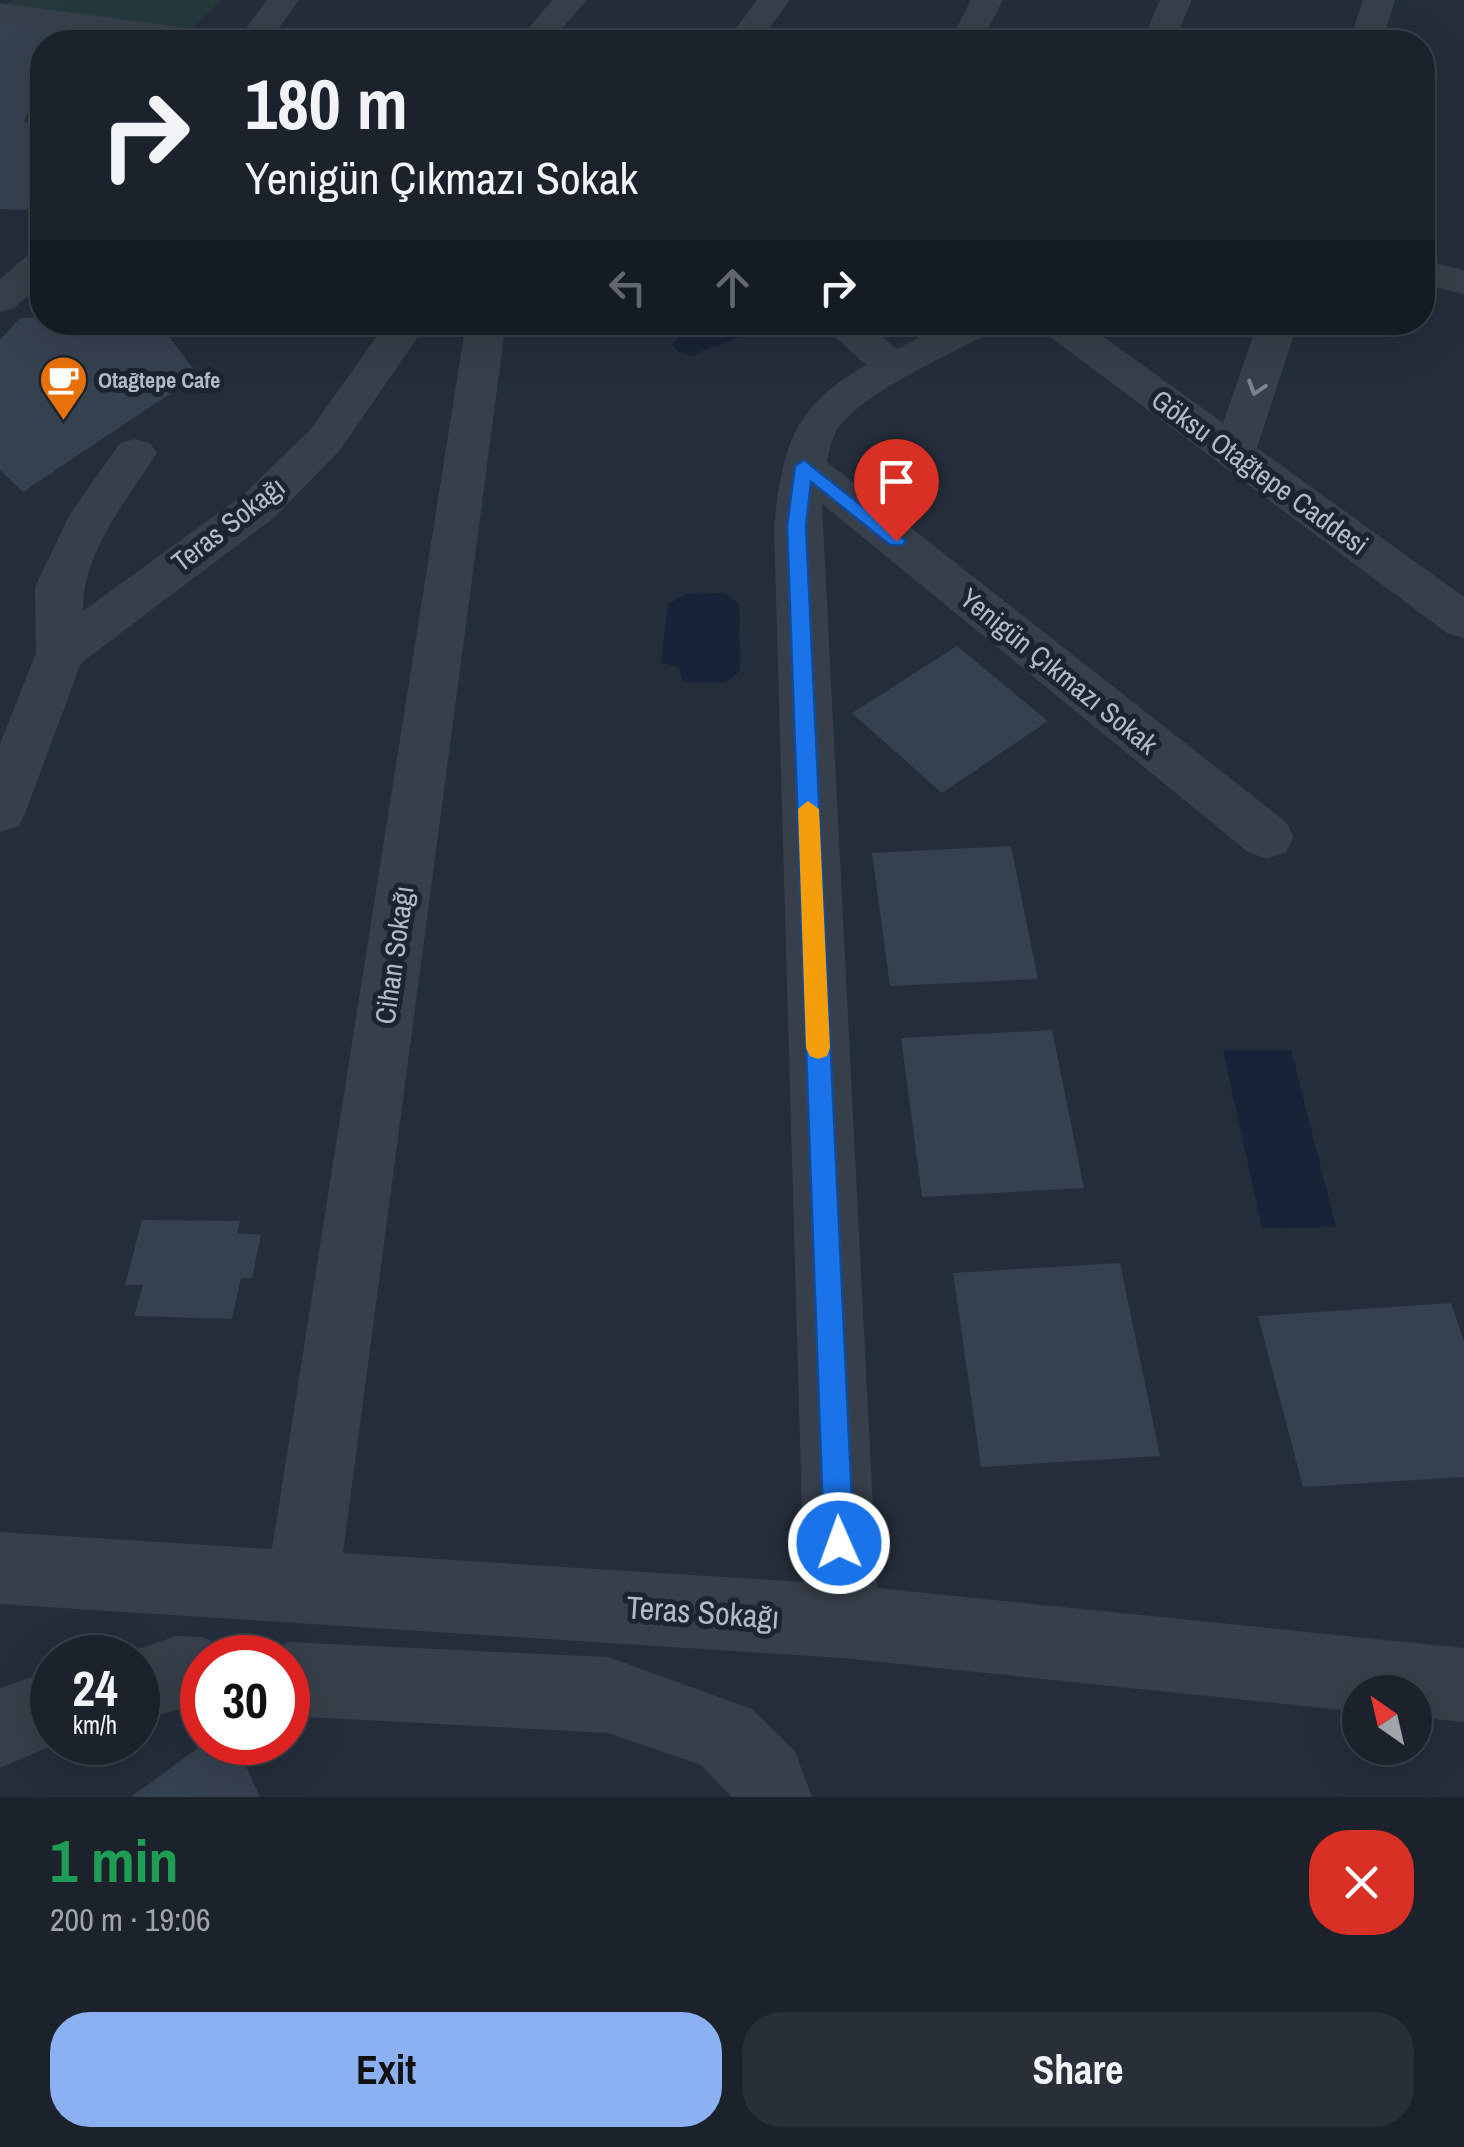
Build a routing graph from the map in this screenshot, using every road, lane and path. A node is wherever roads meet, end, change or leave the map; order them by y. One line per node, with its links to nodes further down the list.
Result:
1 (283, 0): 9 (street)
2 (572, 0): 10 (street)
3 (774, 0): 11 (street)
4 (987, 0): 12 (street)
5 (1176, 0): 13 (street)
6 (1379, 0): 14 (street)
7 (0, 13): 8 (street)
8 (135, 30)
9 (261, 30)
10 (543, 30)
11 (751, 30)
12 (971, 30)
13 (1163, 30)
14 (1370, 30)
15 (30, 274): 18 (street)
16 (1435, 275): 17 (street)
17 (1464, 282)
18 (0, 300)
19 (399, 335): 30 (street, Teras Sokağı)
20 (484, 335): 34 (street, Cihan Sokağı)
21 (854, 335): 25 (street)
22 (956, 335): 25 (street)
23 (1074, 335): 27 (street, Göksu Otağtepe Caddesi)
24 (1274, 335): 27 (street, one-way to 27)
25 (895, 368): 28 (street)
26 (135, 453): 30 (street)
27 (1234, 453): 29 (street, Göksu Otağtepe Caddesi)
28 (804, 466): 32 (street, Yenigün Çıkmazı Sokak); 35 (street)
29 (1464, 621)
30 (60, 653): 31 (street)
31 (0, 811)
32 (1266, 837)
33 (0, 1568): 34 (street, Teras Sokağı)
34 (302, 1587): 35 (street, Teras Sokağı)
35 (842, 1621): 37 (street, Teras Sokağı)
36 (310, 1679): 40 (street)
37 (1464, 1685)
38 (30, 1714): 39 (street)
39 (0, 1730)
40 (774, 1797)

